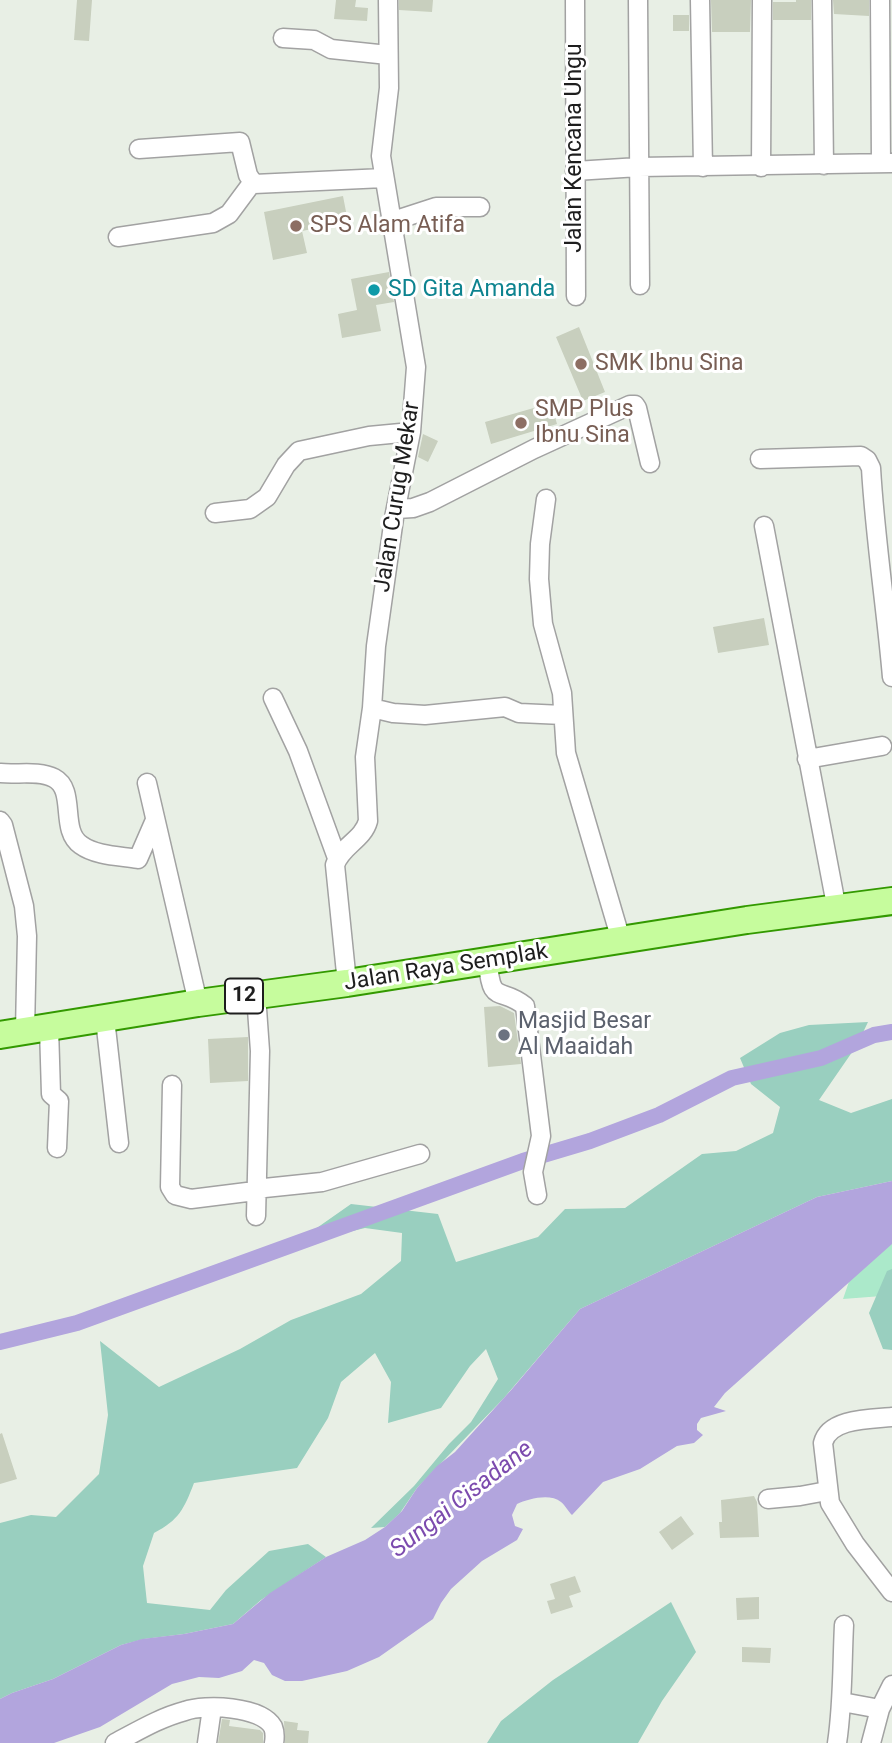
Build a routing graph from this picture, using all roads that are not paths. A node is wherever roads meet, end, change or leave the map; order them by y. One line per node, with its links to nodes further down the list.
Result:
1 (388, 0): 9 (street, Jalan Curug Mekar)
2 (575, 0): 16 (street, Jalan Kencana Ungu)
3 (638, 0): 14 (street)
4 (700, 0): 15 (street)
5 (762, 0): 13 (street)
6 (822, 0): 12 (street)
7 (880, 0): 11 (street)
8 (283, 38): 9 (street)
9 (388, 55): 17 (street, Jalan Curug Mekar)
10 (138, 149): 18 (street)
11 (886, 163): 12 (street)
12 (824, 165): 13 (street)
13 (761, 166): 15 (street)
14 (639, 167): 15 (street); 16 (street); 22 (street)
15 (703, 167)
16 (575, 172): 23 (street, Jalan Kencana Ungu)
17 (384, 178): 18 (street); 20 (street, Jalan Curug Mekar)
18 (252, 183): 21 (street)
19 (480, 207): 20 (street)
20 (393, 221): 24 (street, Jalan Curug Mekar)
21 (118, 237)
22 (640, 285)
23 (576, 296)
24 (411, 432): 28 (street, Jalan Curug Mekar); 29 (street)
25 (761, 459): 31 (street)
26 (650, 463): 28 (street)
27 (546, 499): 34 (street)
28 (397, 509): 33 (street, Jalan Curug Mekar)
29 (215, 513)
30 (764, 526): 36 (street)
31 (892, 677)
32 (272, 698): 41 (street)
33 (372, 708): 34 (street); 41 (street, Jalan Curug Mekar)
34 (563, 715): 44 (street)
35 (883, 746): 36 (street)
36 (807, 759): 43 (street)
37 (0, 772): 39 (street)
38 (148, 783): 39 (street)
39 (155, 820): 48 (street)
40 (0, 821): 50 (street)
41 (337, 858): 46 (street)
42 (892, 901): 43 (main road, Jalan Raya Semplak / 12)
43 (837, 910): 44 (main road, Jalan Raya Semplak / 12)
44 (621, 940): 45 (main road, Jalan Raya Semplak / 12)
45 (488, 962): 46 (main road, Jalan Raya Semplak / 12); 56 (street)
46 (347, 983): 47 (main road, Jalan Raya Semplak / 12)
47 (256, 995): 48 (main road, Jalan Raya Semplak / 12); 55 (street)
48 (198, 1003): 49 (main road, Jalan Raya Semplak / 12)
49 (105, 1019): 50 (main road, Jalan Raya Semplak / 12); 52 (street)
50 (25, 1031): 53 (street)
51 (172, 1085): 55 (street)
52 (119, 1143)
53 (57, 1148)
54 (420, 1154): 55 (street)
55 (255, 1190): 57 (street)
56 (537, 1195)
57 (256, 1216)
58 (892, 1416): 59 (street)
59 (827, 1491): 60 (street); 61 (street)
60 (768, 1499)
61 (892, 1592)
62 (844, 1625): 64 (street)
63 (892, 1685): 66 (street)
64 (842, 1702): 66 (street); 70 (street)
65 (212, 1708): 67 (street); 68 (street); 69 (street)
66 (880, 1709): 71 (street)
67 (115, 1743)
68 (207, 1743)
69 (274, 1743)
70 (837, 1743)
71 (871, 1743)

